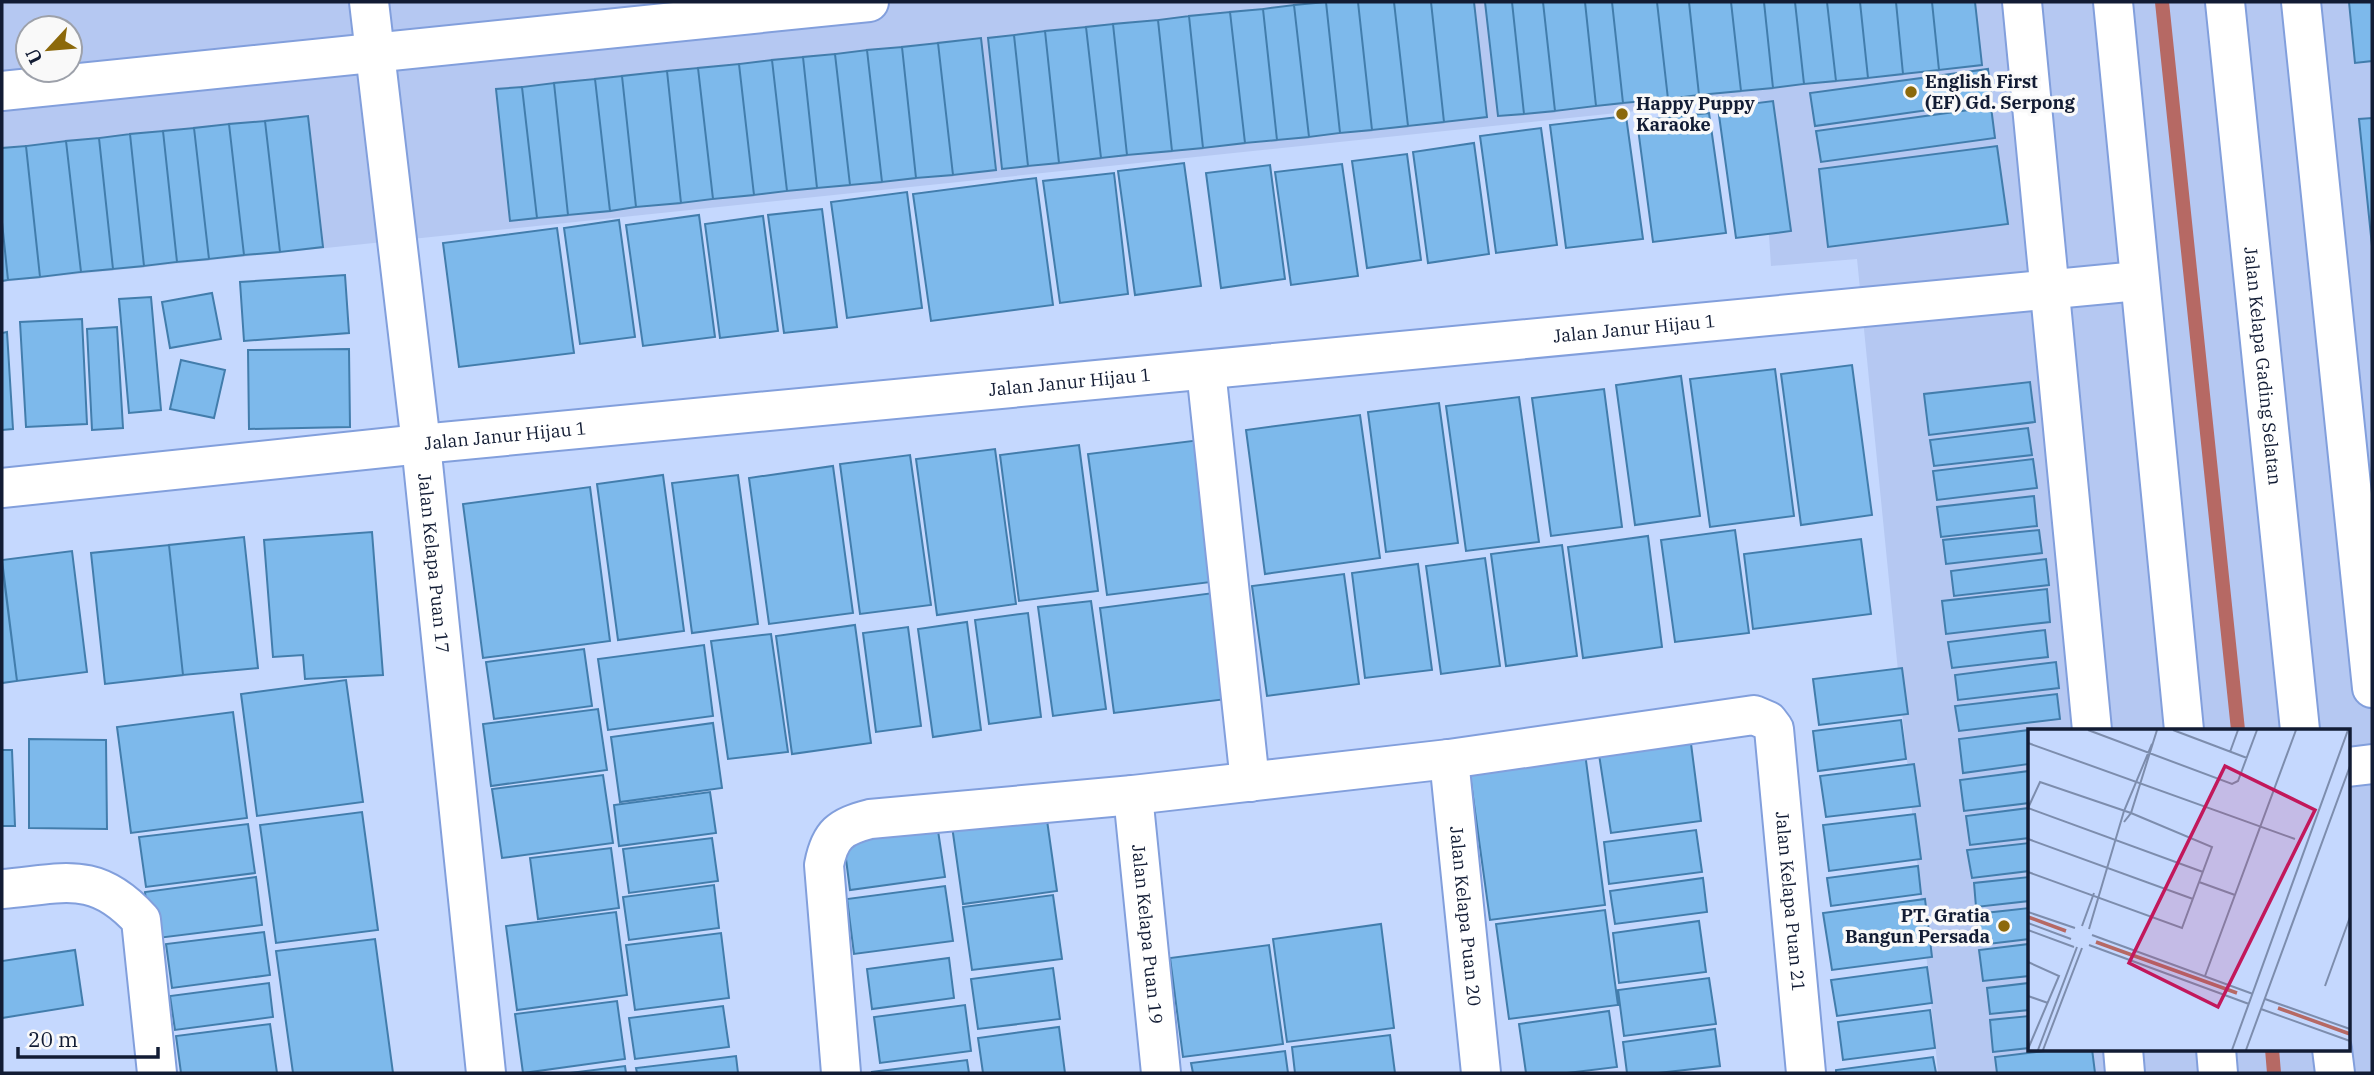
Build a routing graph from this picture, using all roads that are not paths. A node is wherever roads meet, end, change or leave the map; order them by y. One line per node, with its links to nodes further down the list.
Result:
1 (369, 2): 7 (street, Jalan Kelapa Puan 17)
2 (869, 2): 7 (street)
3 (2022, 2): 10 (street)
4 (2113, 2): 9 (street)
5 (2225, 2): 17 (street, Jalan Kelapa Gading Selatan)
6 (2301, 2): 14 (street)
7 (375, 54): 8 (street); 12 (street, Jalan Kelapa Puan 17)
8 (2, 91)
9 (2138, 281): 10 (street, Jalan Janur Hijau 1); 16 (street)
10 (2049, 290): 11 (street, Jalan Janur Hijau 1); 15 (street)
11 (1206, 370): 12 (street, Jalan Janur Hijau 1); 21 (street)
12 (421, 444): 13 (street, Jalan Janur Hijau 1); 28 (street, Jalan Kelapa Puan 17)
13 (2, 488)
14 (2372, 688)
15 (2092, 729)
16 (2184, 729)
17 (2300, 729)
18 (1449, 759): 21 (street); 31 (street, Jalan Kelapa Puan 20); 32 (street, Jalan Kelapa Puan 21)
19 (2372, 764): 20 (street)
20 (2350, 767)
21 (1250, 782): 22 (street)
22 (1133, 795): 29 (street); 30 (street, Jalan Kelapa Puan 19)
23 (2, 889): 27 (street)
24 (2123, 1050): 33 (street)
25 (2216, 1050): 34 (street)
26 (2332, 1050): 35 (street)
27 (156, 1073)
28 (486, 1073)
29 (841, 1073)
30 (1161, 1073)
31 (1480, 1073)
32 (1806, 1073)
33 (2125, 1073)
34 (2218, 1073)
35 (2335, 1073)

